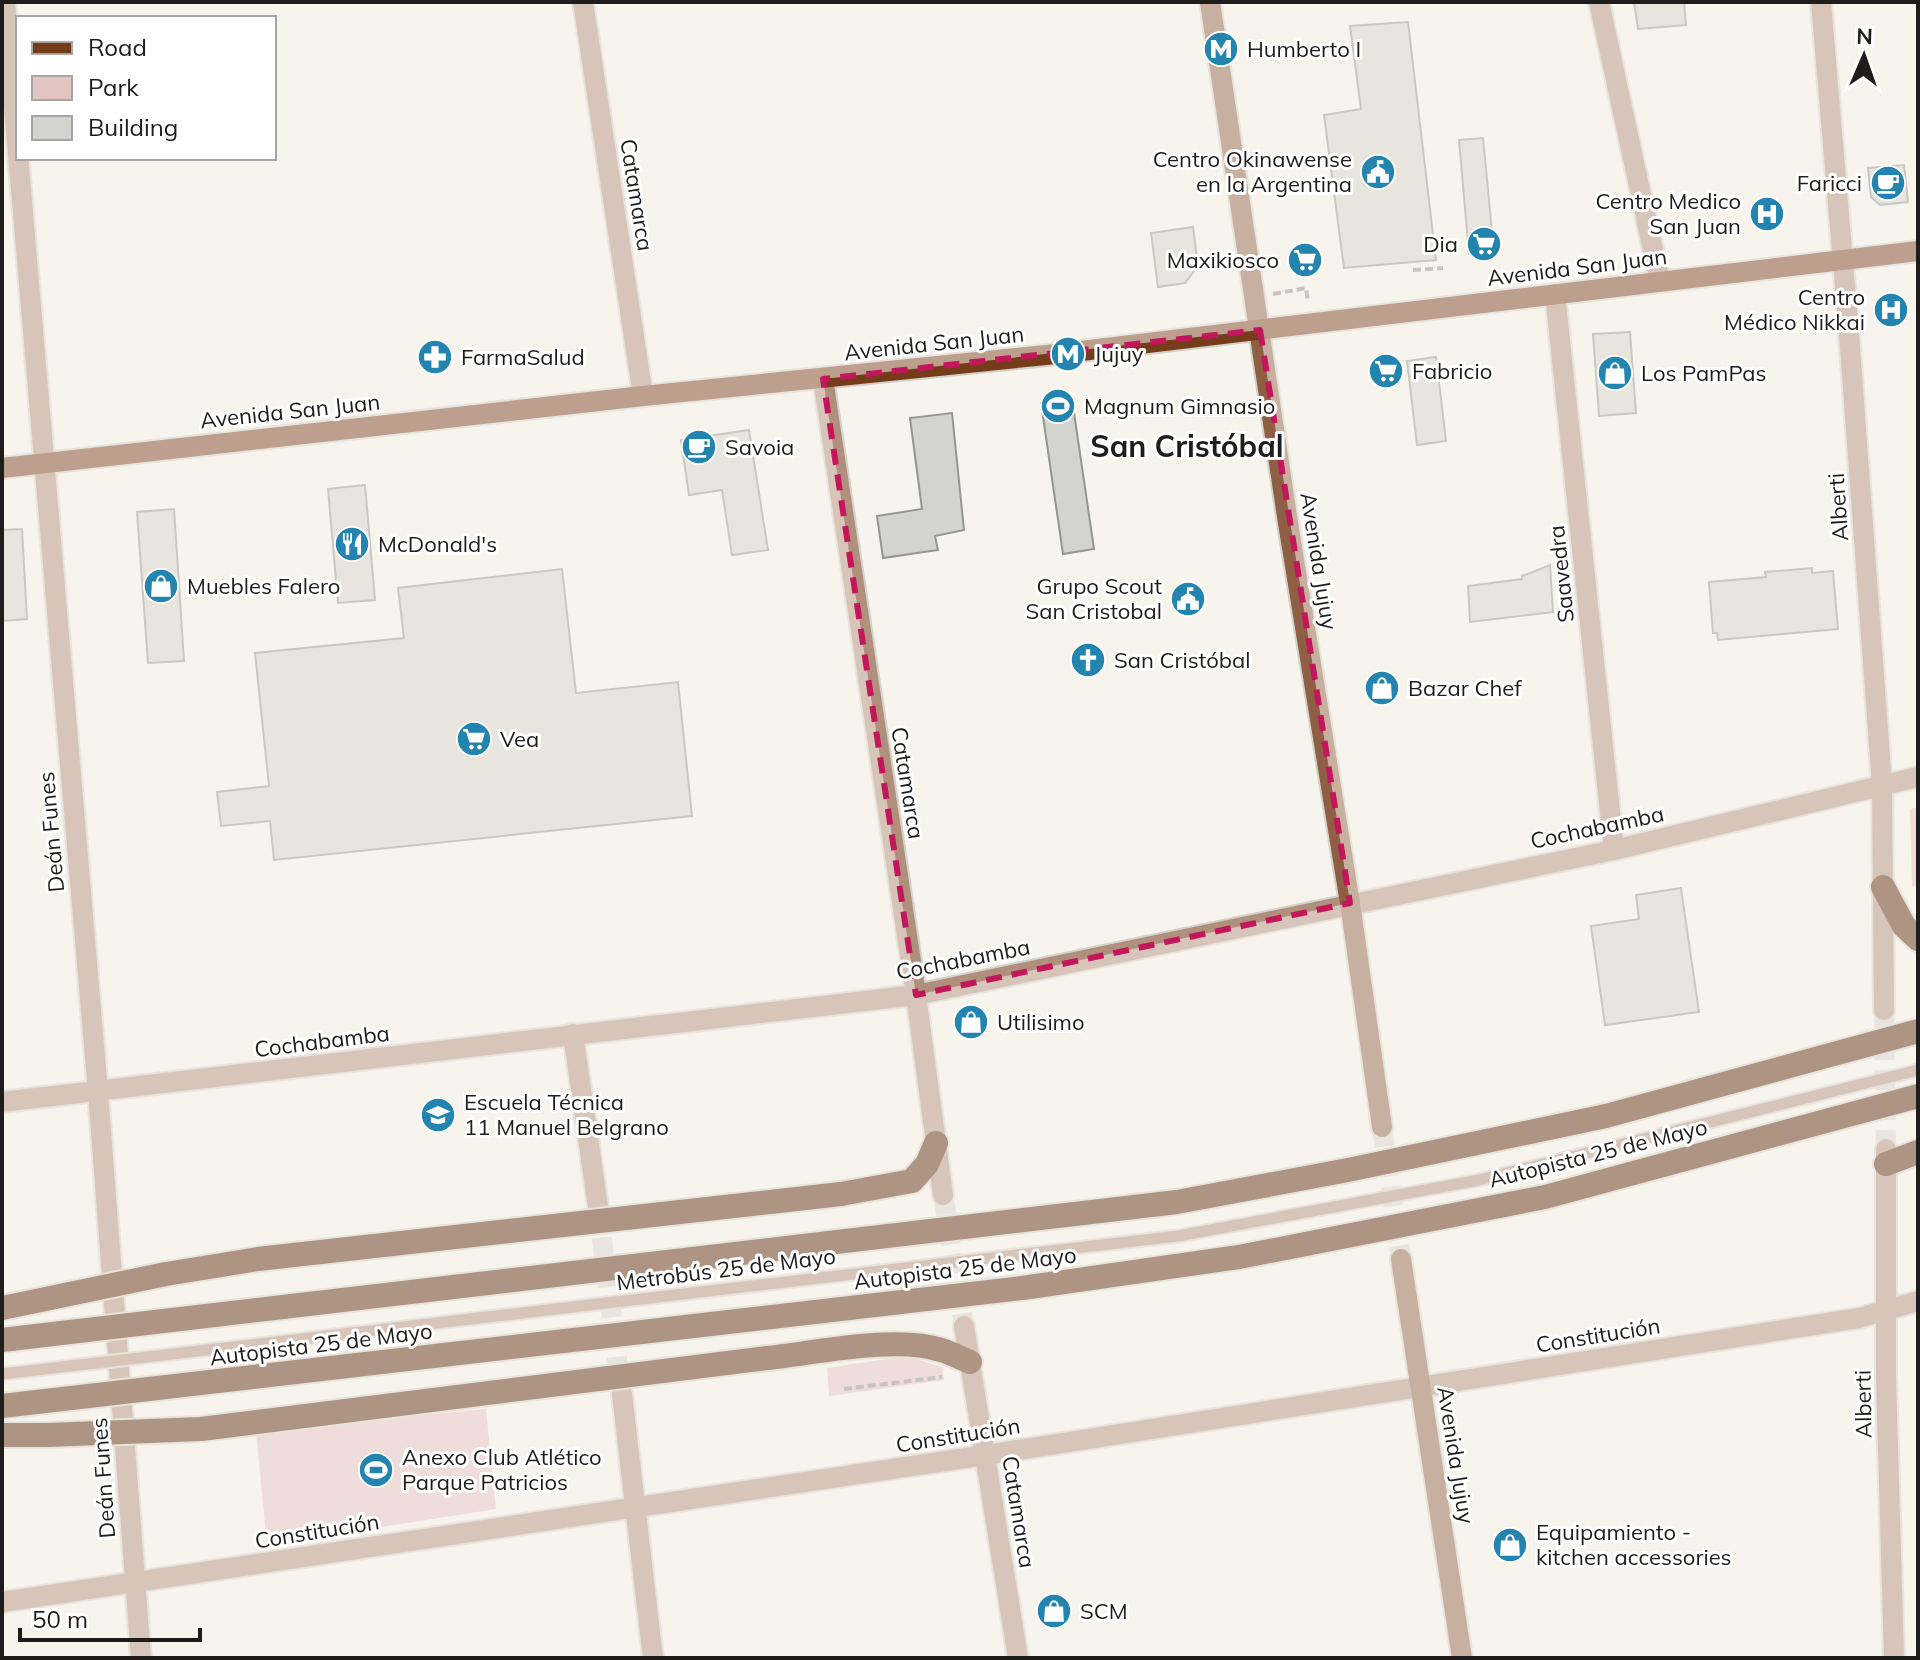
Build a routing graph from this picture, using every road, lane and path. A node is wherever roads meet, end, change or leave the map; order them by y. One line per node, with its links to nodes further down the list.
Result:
1 (5, 2): 6 (street, Deán Funes)
2 (583, 2): 18 (street, Catamarca)
3 (1210, 2): 14 (main road, Avenida Jujuy)
4 (1599, 2): 12 (street)
5 (1821, 2): 9 (street, Alberti)
6 (16, 135)
7 (18, 160): 19 (street, Deán Funes)
8 (1918, 251): 9 (main road, Avenida San Juan)
9 (1842, 260): 12 (main road, Avenida San Juan); 22 (street, Alberti)
10 (1443, 268): 11 (path)
11 (1413, 270)
12 (1660, 282): 13 (main road, Avenida San Juan)
13 (1555, 294): 15 (main road, Avenida San Juan); 23 (street, Saavedra)
14 (1255, 297): 15 (path); 16 (main road, Avenida Jujuy)
15 (1312, 324): 16 (main road, Avenida San Juan)
16 (1260, 330): 17 (main road, Avenida San Juan); 25 (main road, Avenida Jujuy)
17 (823, 379): 18 (main road, Avenida San Juan); 27 (street, Catamarca)
18 (643, 396): 19 (main road, Avenida San Juan)
19 (43, 463): 20 (main road, Avenida San Juan); 32 (street, Deán Funes)
20 (2, 468)
21 (1918, 777): 22 (street, Cochabamba)
22 (1882, 785): 23 (street, Cochabamba); 24 (street, Alberti)
23 (1614, 850): 25 (street, Cochabamba)
24 (1883, 887): 26 (highway); 28 (street, Alberti)
25 (1350, 903): 27 (street, Cochabamba); 35 (main road, Avenida Jujuy)
26 (1918, 939)
27 (916, 995): 30 (street, Cochabamba); 36 (street, Catamarca)
28 (1884, 1010)
29 (1918, 1031): 46 (highway, Autopista 25 de Mayo, bridge)
30 (573, 1034): 32 (street, Cochabamba); 40 (street)
31 (1918, 1070): 48 (lane, Metrobús 25 de Mayo, bridge)
32 (98, 1092): 34 (street, Cochabamba); 56 (street, Deán Funes)
33 (1918, 1096): 52 (highway, Autopista 25 de Mayo, bridge)
34 (2, 1102)
35 (1382, 1127)
36 (936, 1143): 39 (street, Catamarca); 43 (highway, bridge)
37 (1918, 1152): 38 (highway)
38 (1886, 1156): 44 (street, Alberti)
39 (943, 1195)
40 (598, 1207)
41 (1401, 1259): 49 (main road, Avenida Jujuy)
42 (1918, 1301): 44 (street, Constitución)
43 (2, 1308)
44 (1885, 1310): 49 (street, Constitución); 62 (street, Alberti)
45 (964, 1326): 47 (street, Catamarca)
46 (2, 1340)
47 (971, 1368): 50 (path); 53 (highway, bridge); 54 (street, Catamarca)
48 (2, 1374)
49 (1422, 1387): 54 (street, Constitución); 61 (main road, Avenida Jujuy)
50 (844, 1389)
51 (622, 1394): 55 (street)
52 (2, 1406)
53 (2, 1435)
54 (986, 1455): 55 (street, Constitución); 60 (street, Catamarca)
55 (635, 1507): 56 (street, Constitución); 59 (street)
56 (135, 1583): 57 (street, Constitución); 58 (street, Deán Funes)
57 (2, 1602)
58 (141, 1658)
59 (653, 1658)
60 (1018, 1658)
61 (1462, 1658)
62 (1894, 1658)

